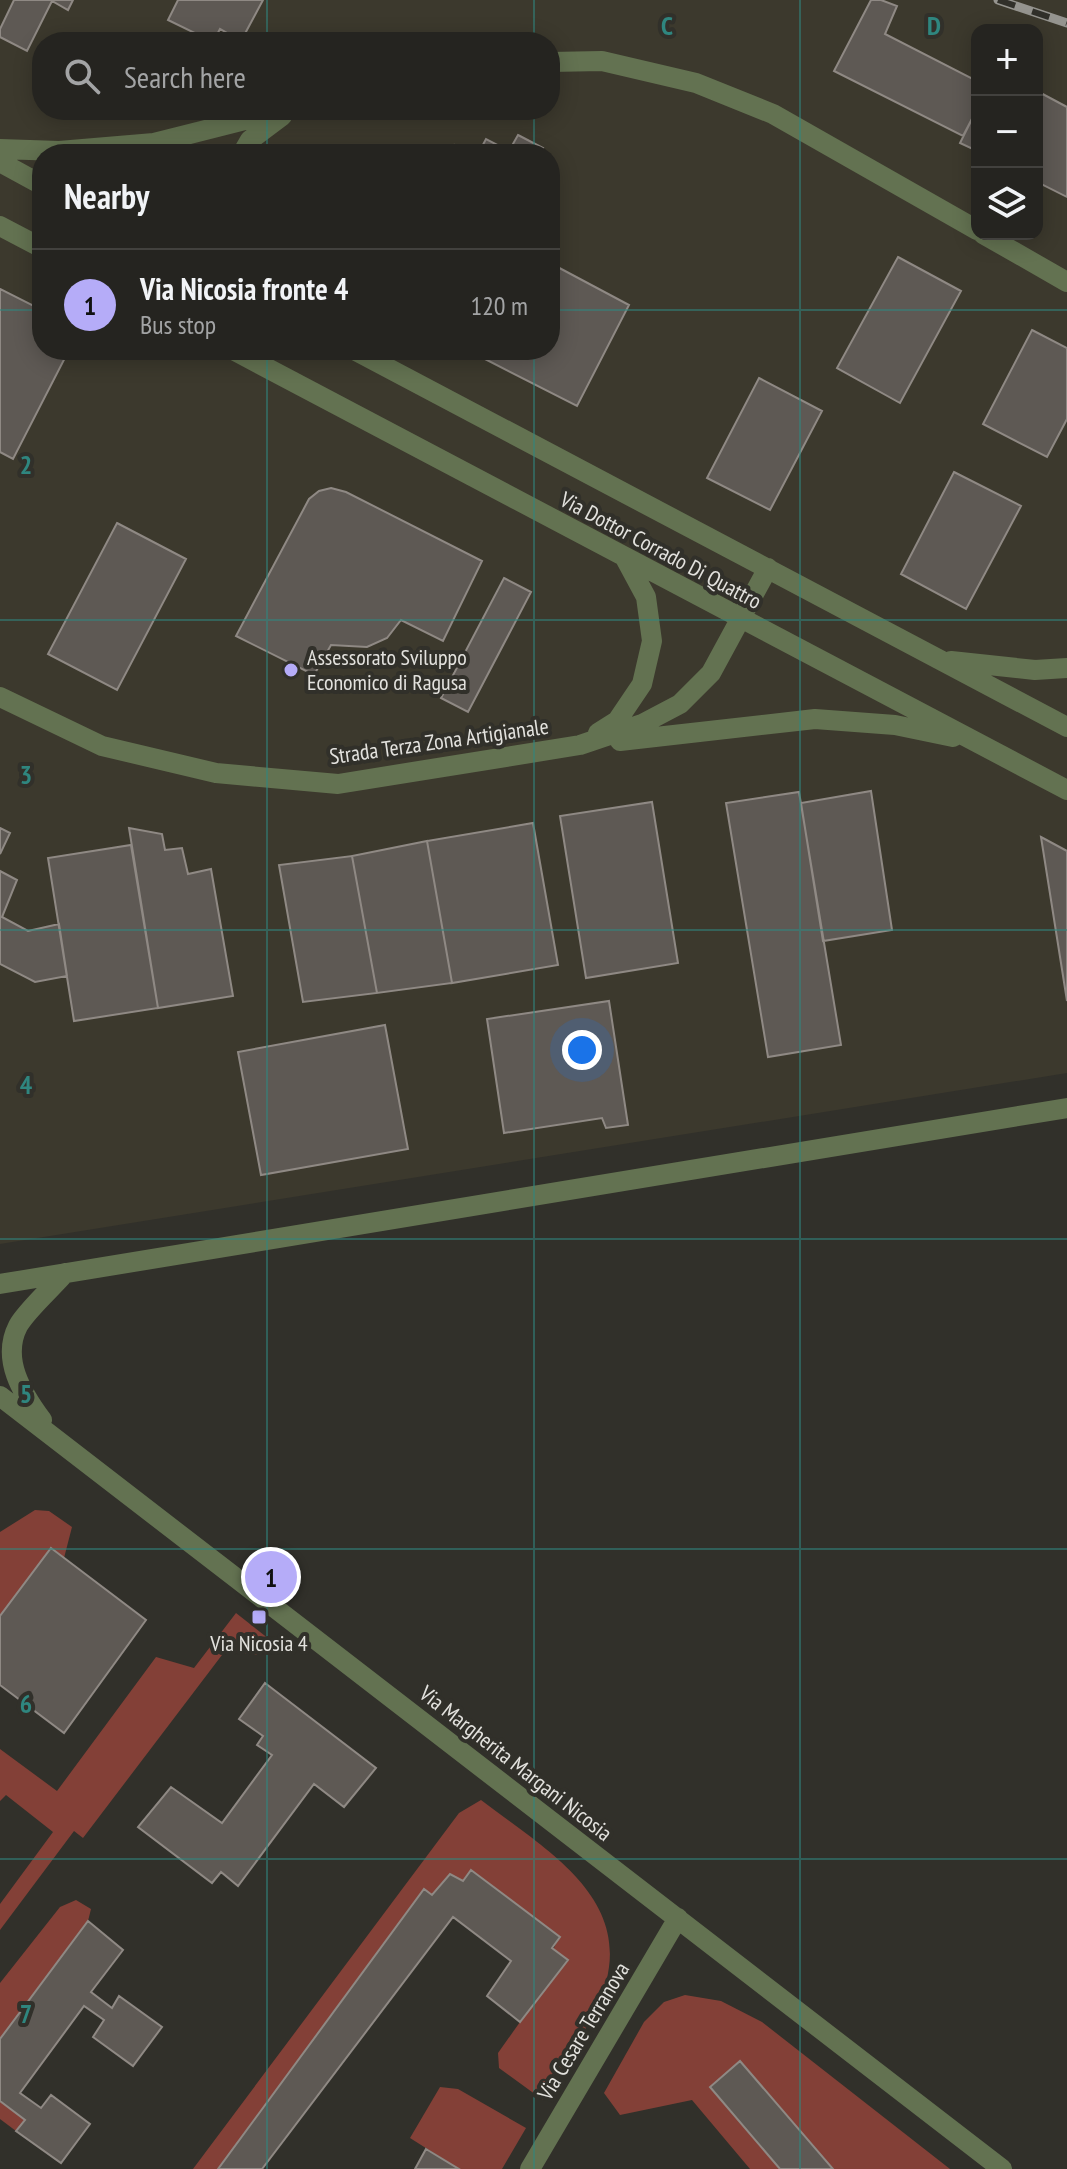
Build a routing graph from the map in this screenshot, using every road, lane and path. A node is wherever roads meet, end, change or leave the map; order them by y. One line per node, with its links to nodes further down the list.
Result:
1 (560, 62): 11 (street)
2 (250, 120): 4 (street)
3 (274, 120): 5 (street)
4 (167, 144)
5 (248, 144)
6 (0, 149): 7 (street)
7 (32, 150)
8 (0, 162): 9 (street)
9 (32, 180)
10 (0, 226): 13 (street)
11 (971, 227)
12 (994, 240): 14 (street)
13 (32, 243)
14 (1067, 282)
15 (252, 360): 17 (street, Via Dottor Corrado Di Quattro)
16 (373, 360): 18 (street, Via Dottor Corrado Di Quattro)
17 (625, 558): 19 (street, Via Dottor Corrado Di Quattro); 25 (street)
18 (768, 568): 19 (street, Strada Terza Zona Artigianale); 20 (street, Via Dottor Corrado Di Quattro)
19 (741, 619): 24 (street, Via Dottor Corrado Di Quattro); 25 (street, Strada Terza Zona Artigianale)
20 (942, 660): 21 (street); 23 (street, Via Dottor Corrado Di Quattro)
21 (1067, 668)
22 (0, 697): 25 (street, Strada Terza Zona Artigianale)
23 (1067, 727)
24 (978, 743): 25 (street); 26 (street, Via Dottor Corrado Di Quattro)
25 (580, 745)
26 (1067, 790)
27 (1067, 1108): 28 (street)
28 (65, 1273): 29 (street); 31 (street)
29 (0, 1284)
30 (0, 1396): 31 (street, Via Margherita Margani Nicosia)
31 (59, 1442): 32 (street, Via Margherita Margani Nicosia)
32 (678, 1918): 33 (street, Via Cesare Terranova); 34 (street, Via Margherita Margani Nicosia)
33 (530, 2169)
34 (1002, 2169)

